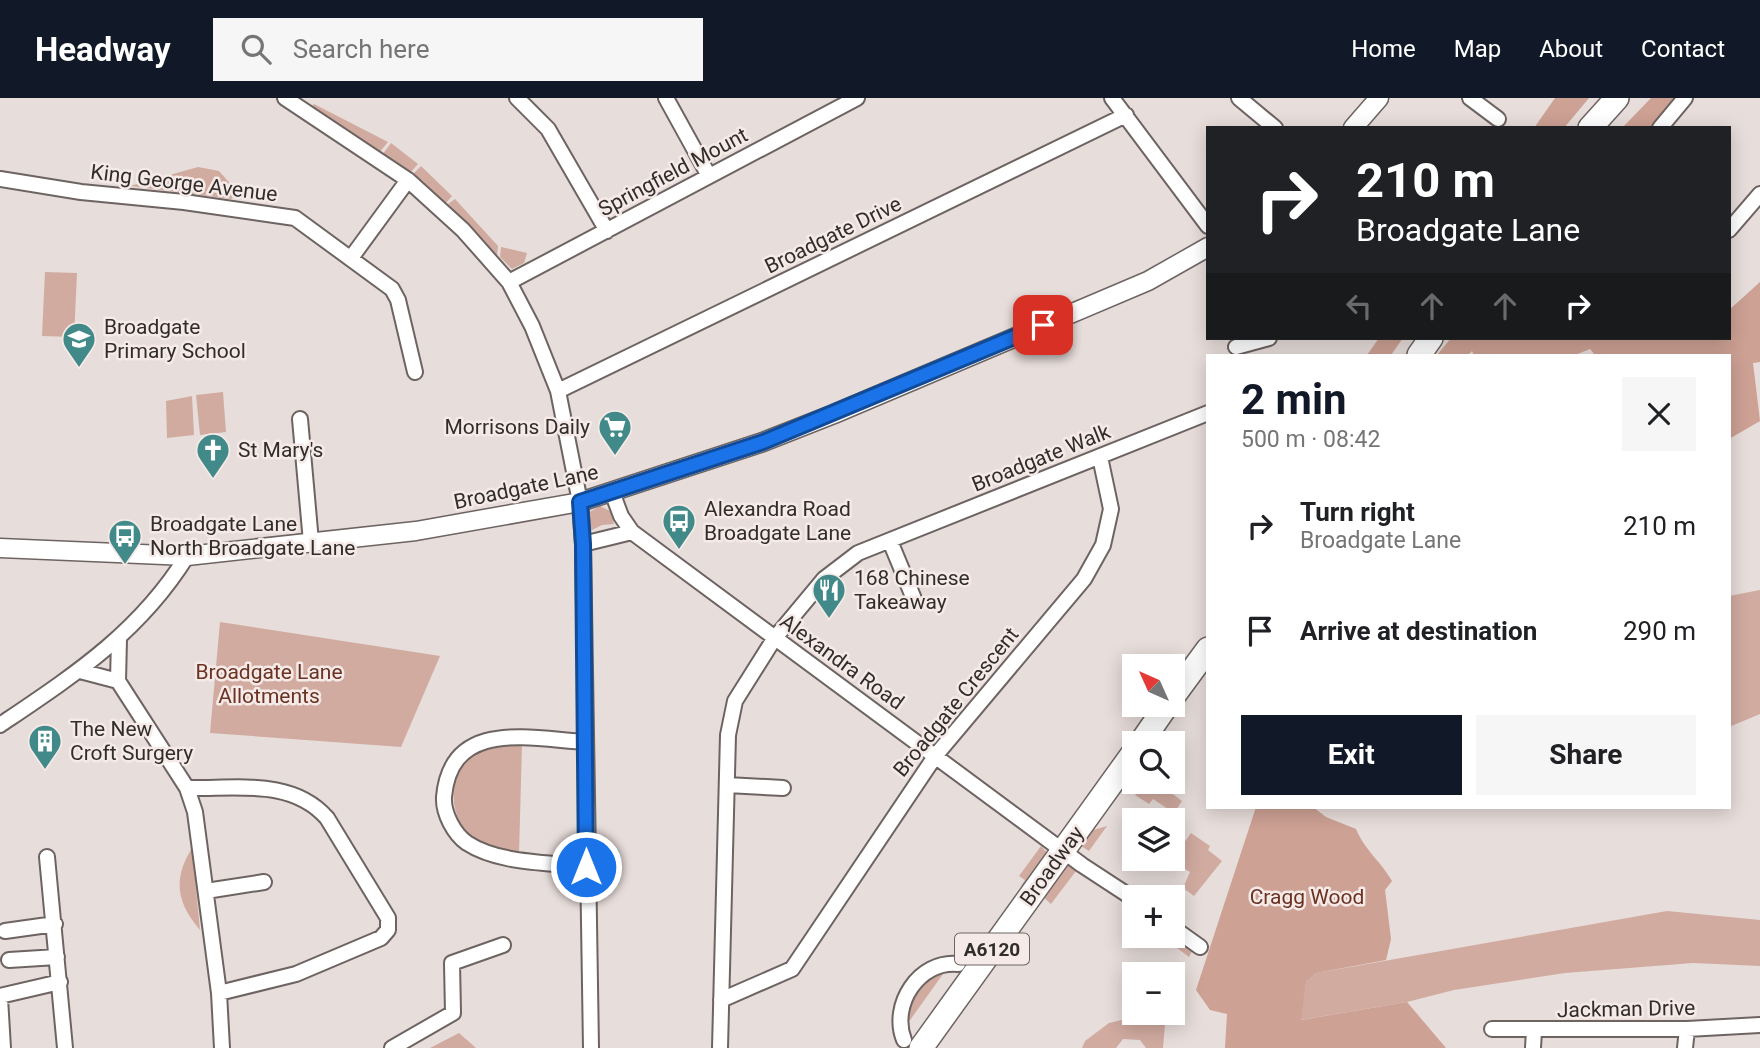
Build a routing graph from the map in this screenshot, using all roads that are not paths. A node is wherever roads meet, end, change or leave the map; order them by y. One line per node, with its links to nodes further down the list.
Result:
1 (285, 98): 19 (street)
2 (517, 98): 23 (street)
3 (666, 98): 17 (street)
4 (857, 98): 17 (street, Springfield Mount)
5 (1112, 98): 11 (street)
6 (1239, 98): 13 (street)
7 (1379, 98): 14 (street)
8 (1470, 98): 12 (street)
9 (1617, 98): 15 (highway)
10 (1685, 98): 16 (street)
11 (1126, 116): 21 (street); 30 (street, Broadgate Drive)
12 (1498, 119)
13 (1273, 126)
14 (1355, 126)
15 (1592, 126)
16 (1662, 126)
17 (709, 176): 23 (street, Springfield Mount)
18 (0, 178): 25 (street, King George Avenue)
19 (408, 180): 25 (street); 26 (street)
20 (1760, 194): 22 (street)
21 (1206, 223)
22 (1731, 228)
23 (607, 230): 26 (street, Springfield Mount)
24 (1206, 248): 34 (street, Broadgate Lane)
25 (351, 258): 29 (street, King George Avenue)
26 (509, 282): 30 (street)
27 (1261, 340): 28 (street)
28 (1235, 347)
29 (415, 372)
30 (558, 391): 35 (street)
31 (1206, 414): 33 (street, Broadgate Walk)
32 (300, 419): 38 (street)
33 (1100, 457): 37 (street, Broadgate Walk); 51 (street, Broadgate Crescent)
34 (612, 492): 35 (street, Broadgate Lane); 36 (street, Alexandra Road)
35 (580, 502): 38 (street, Broadgate Lane); 39 (street)
36 (632, 531): 39 (street); 44 (street, Alexandra Road)
37 (890, 541): 42 (street); 44 (street, Broadgate Walk)
38 (311, 542): 41 (street, Broadgate Lane)
39 (583, 544): 50 (street)
40 (0, 548): 41 (street, Broadgate Lane)
41 (187, 555): 43 (street)
42 (914, 599)
43 (119, 639): 46 (street); 48 (street)
44 (774, 639): 51 (street, Alexandra Road); 53 (street, Broadgate Walk)
45 (1206, 652): 47 (highway)
46 (80, 671): 48 (street); 49 (street)
47 (1185, 680)
48 (118, 681): 54 (street)
49 (0, 725)
50 (586, 743): 58 (street); 58 (street)
51 (936, 755): 56 (street, Alexandra Road); 73 (street, Broadgate Crescent)
52 (1122, 769): 56 (highway, Broadway / A6120)
53 (727, 785): 55 (street); 73 (street, Broadgate Walk)
54 (187, 788): 60 (street); 71 (street)
55 (783, 788)
56 (1063, 850): 61 (street, Alexandra Road); 78 (highway, Broadway / A6120)
57 (47, 857): 62 (street)
58 (586, 867): 83 (street)
59 (264, 882): 60 (street)
60 (206, 891): 71 (street)
61 (1122, 891)
62 (55, 924): 63 (street); 67 (street)
63 (5, 931)
64 (1185, 936): 66 (street)
65 (503, 945): 82 (street)
66 (1200, 947)
67 (57, 957): 68 (street); 70 (street)
68 (9, 960)
69 (958, 964): 78 (street)
70 (60, 982): 72 (street); 80 (street)
71 (219, 993): 81 (street)
72 (0, 997): 79 (street)
73 (721, 1000): 84 (street, Broadgate Walk)
74 (1760, 1025): 76 (street, Jackman Drive)
75 (1492, 1029): 77 (street, Jackman Drive)
76 (1687, 1030): 77 (street, Jackman Drive); 86 (street)
77 (1534, 1031): 85 (street)
78 (912, 1044)
79 (3, 1048)
80 (65, 1048)
81 (222, 1048)
82 (392, 1048)
83 (591, 1048)
84 (720, 1048)
85 (1533, 1048)
86 (1685, 1048)

